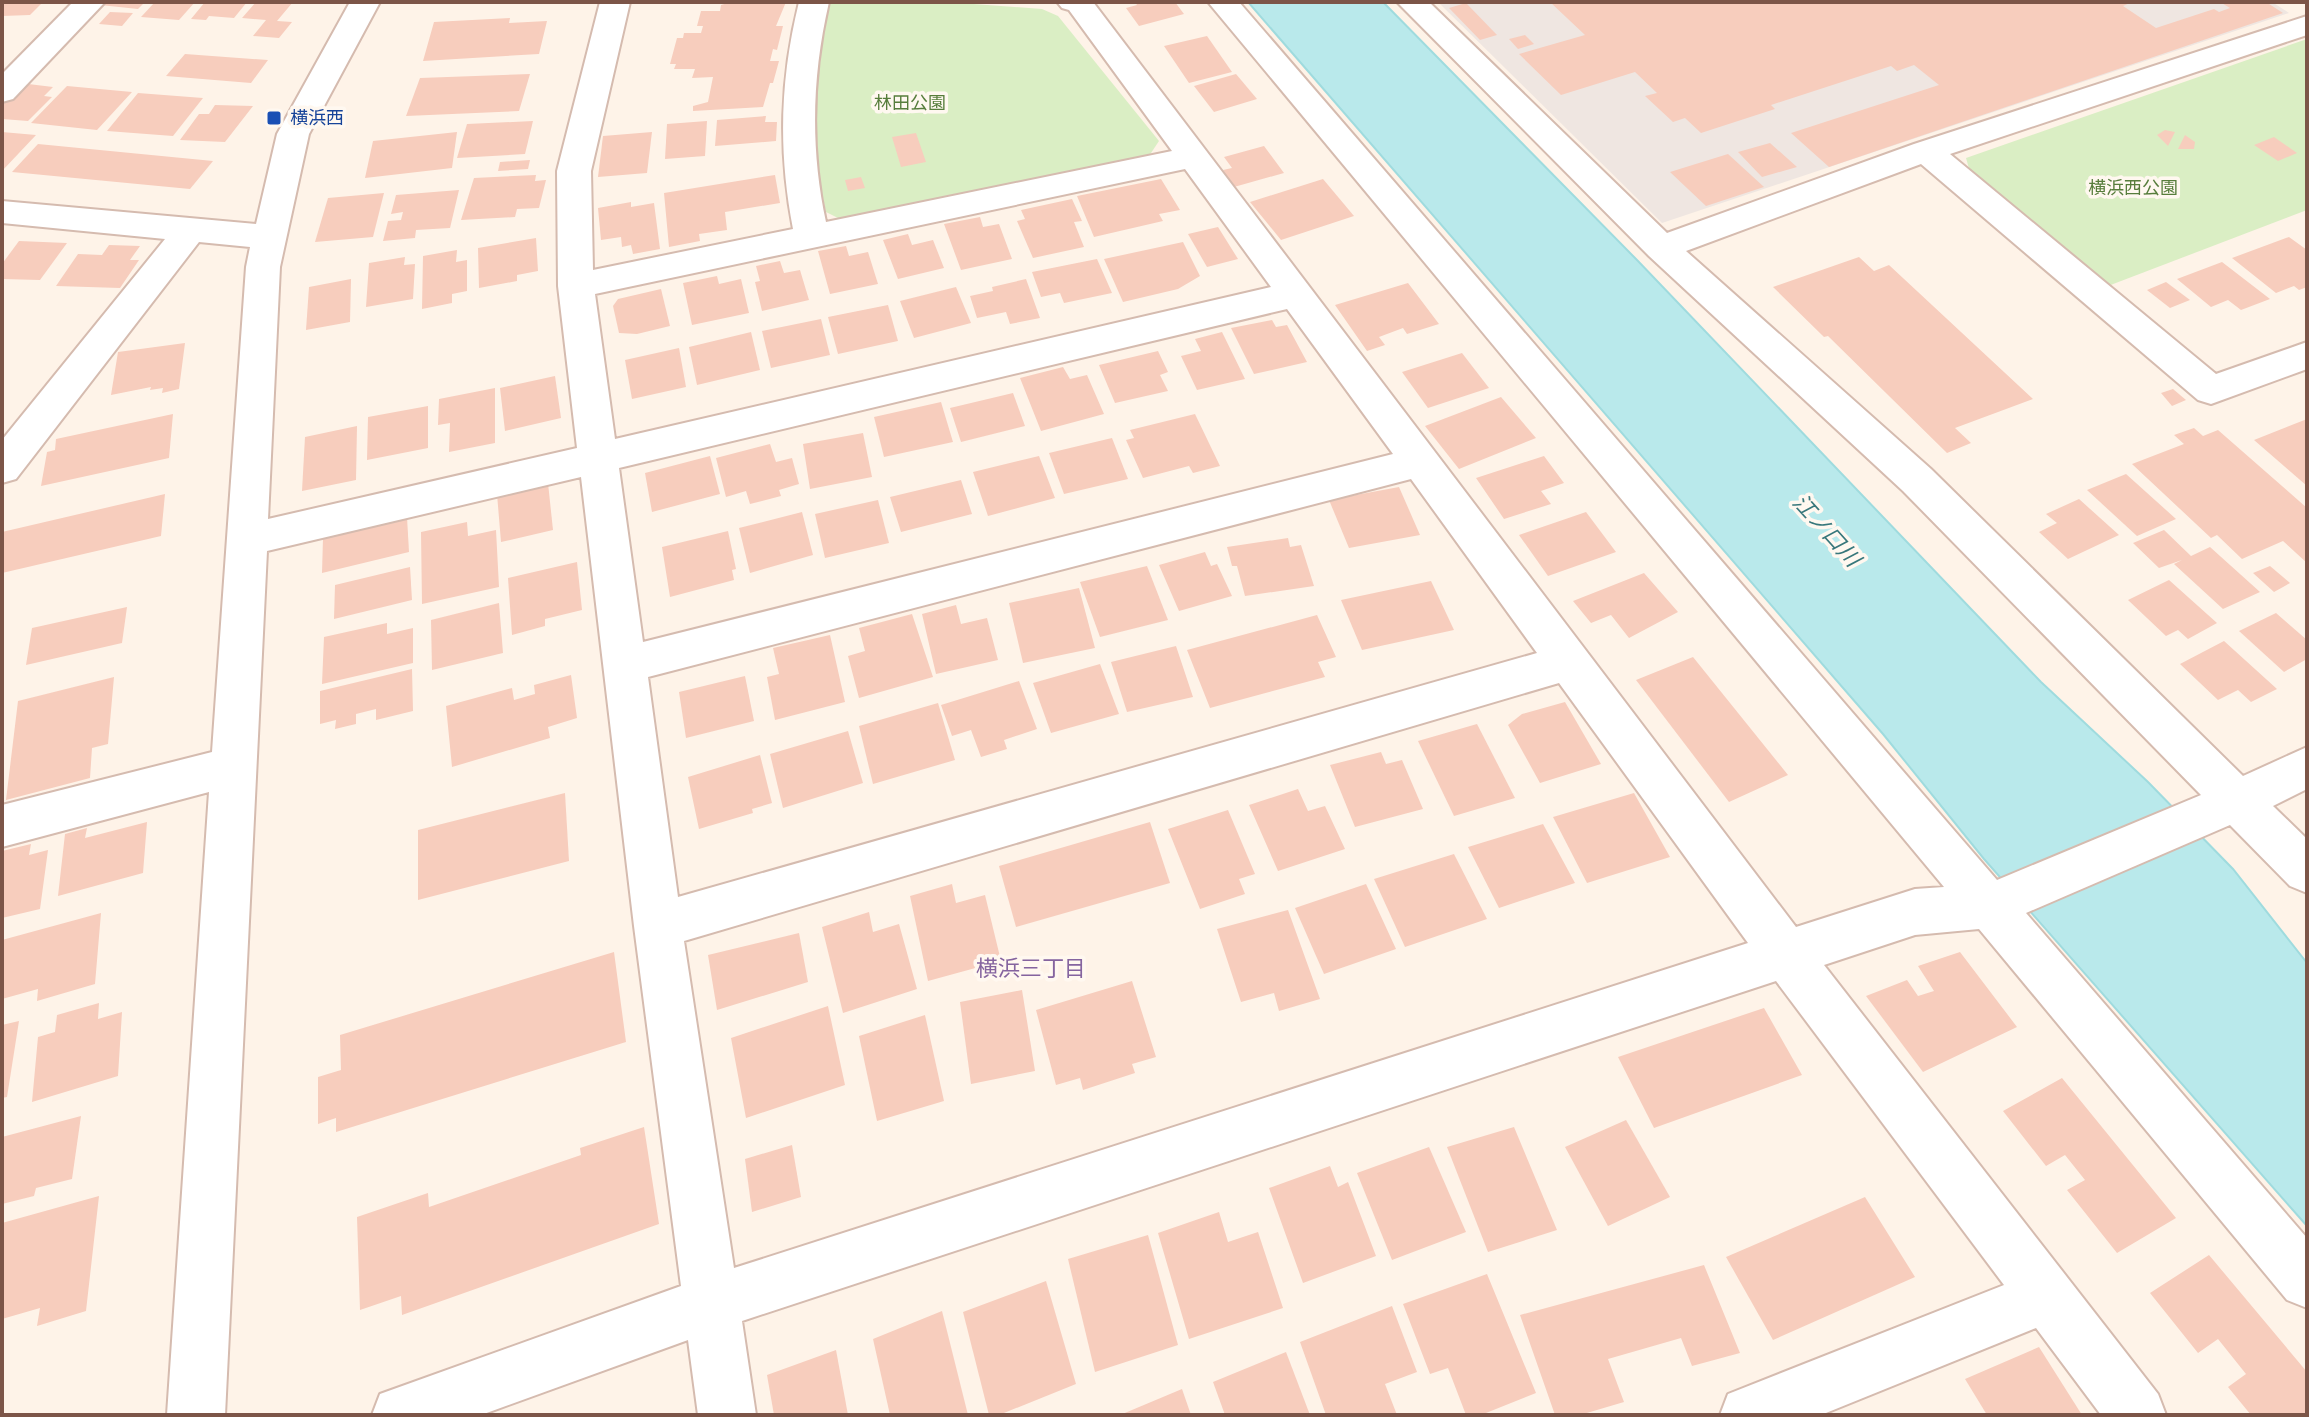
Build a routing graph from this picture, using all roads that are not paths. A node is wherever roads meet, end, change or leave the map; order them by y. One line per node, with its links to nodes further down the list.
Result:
1 (90, 2): 9 (street)
2 (365, 2): 14 (street)
3 (615, 2): 17 (street)
4 (814, 2): 15 (street)
5 (1072, 2): 11 (street)
6 (1223, 2): 31 (street)
7 (1412, 2): 16 (street)
8 (2307, 25): 10 (street)
9 (2, 92)
10 (1926, 151): 16 (street); 19 (street)
11 (1193, 157): 15 (street); 18 (street)
12 (2, 212): 13 (street)
13 (190, 230): 14 (street); 22 (street)
14 (270, 237): 23 (street)
15 (812, 238): 17 (street)
16 (1661, 248): 28 (street)
17 (576, 286): 20 (street)
18 (1296, 294): 20 (street); 21 (street)
19 (2307, 355)
20 (597, 456): 23 (street); 25 (street)
21 (1420, 462): 24 (street); 25 (street)
22 (2, 468)
23 (247, 540): 26 (street)
24 (1569, 662): 32 (street); 33 (street)
25 (625, 665): 32 (street)
26 (234, 766): 29 (street); 37 (street)
27 (2307, 767): 28 (street)
28 (2237, 801): 30 (street); 31 (street)
29 (2, 826)
30 (2307, 871)
31 (1989, 906): 33 (street); 34 (street)
32 (658, 926): 36 (street)
33 (1786, 954): 35 (street); 36 (street)
34 (2307, 1280)
35 (2046, 1296): 40 (street); 41 (street)
36 (711, 1303): 38 (street); 39 (street)
37 (196, 1415)
38 (401, 1415)
39 (727, 1415)
40 (1749, 1415)
41 (2137, 1415)

